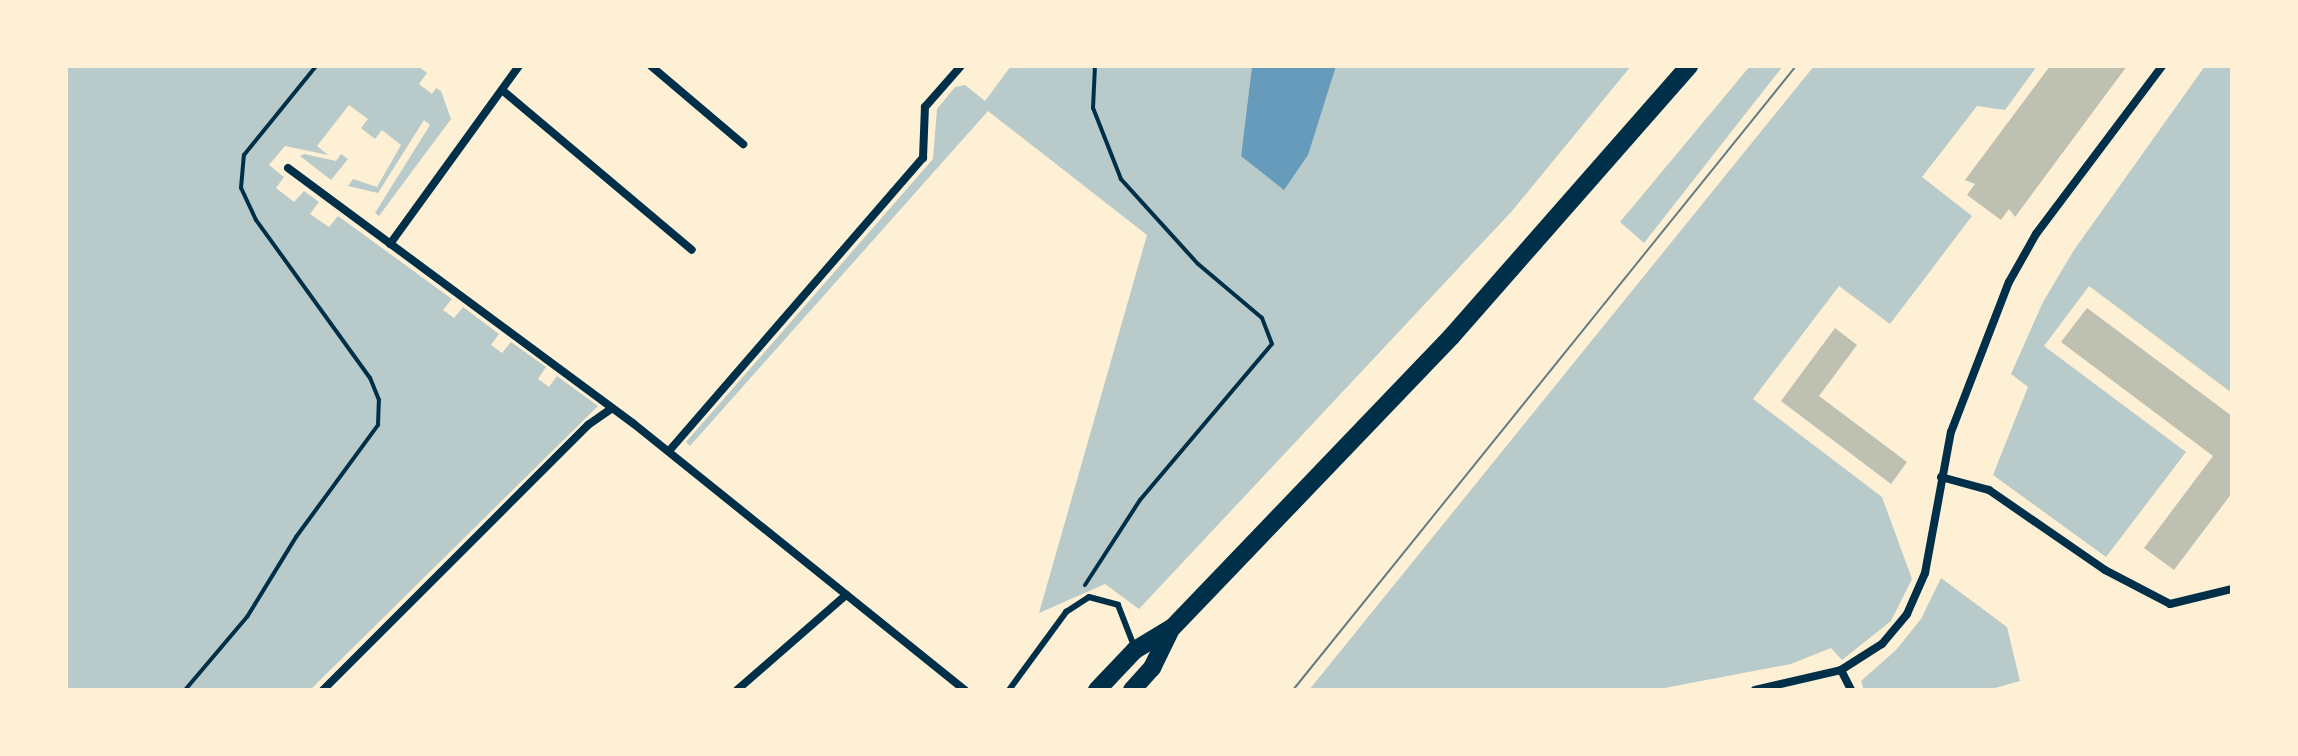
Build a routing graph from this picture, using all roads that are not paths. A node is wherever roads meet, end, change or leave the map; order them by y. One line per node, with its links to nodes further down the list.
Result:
1 (519, 66): 6 (street)
2 (651, 66): 7 (street)
3 (961, 66): 12 (street)
4 (1689, 66): 16 (main road)
5 (2162, 66): 13 (street)
6 (502, 90): 9 (street); 10 (street)
7 (743, 144)
8 (288, 168): 9 (street)
9 (390, 244): 11 (street)
10 (692, 250)
11 (612, 408): 12 (street); 19 (street)
12 (669, 451): 15 (street)
13 (1941, 477): 14 (street); 18 (street)
14 (2232, 589)
15 (846, 595): 20 (street); 21 (street)
16 (1173, 627): 17 (main road); 24 (main road)
17 (1135, 650): 22 (lane); 23 (main road)
18 (1841, 670): 25 (street); 26 (street)
19 (323, 690)
20 (737, 690)
21 (965, 690)
22 (1009, 690)
23 (1097, 690)
24 (1132, 690)
25 (1755, 690)
26 (1851, 690)

